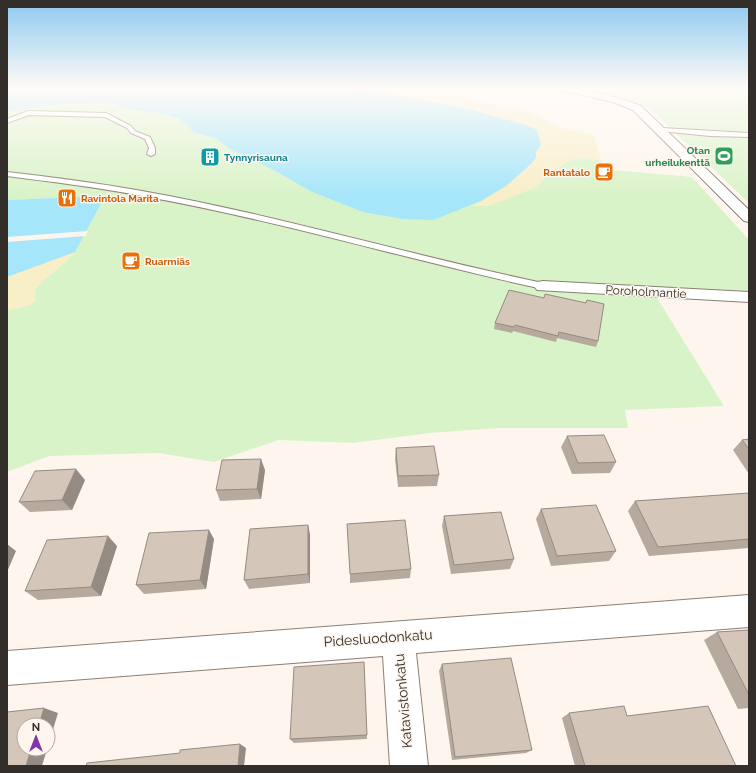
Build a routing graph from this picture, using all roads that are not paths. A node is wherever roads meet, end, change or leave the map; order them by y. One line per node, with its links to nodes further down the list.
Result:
1 (123, 124): 5 (lane)
2 (656, 124): 3 (street)
3 (662, 130): 4 (lane); 7 (street)
4 (749, 134)
5 (150, 154)
6 (7, 174): 8 (lane)
7 (749, 218)
8 (543, 286): 9 (street, Poroholmantie)
9 (749, 297)
10 (749, 610): 11 (street, Pidesluodonkatu)
11 (398, 637): 12 (street, Pidesluodonkatu); 13 (street, Katavistonkatu)
12 (7, 668)
13 (409, 766)

